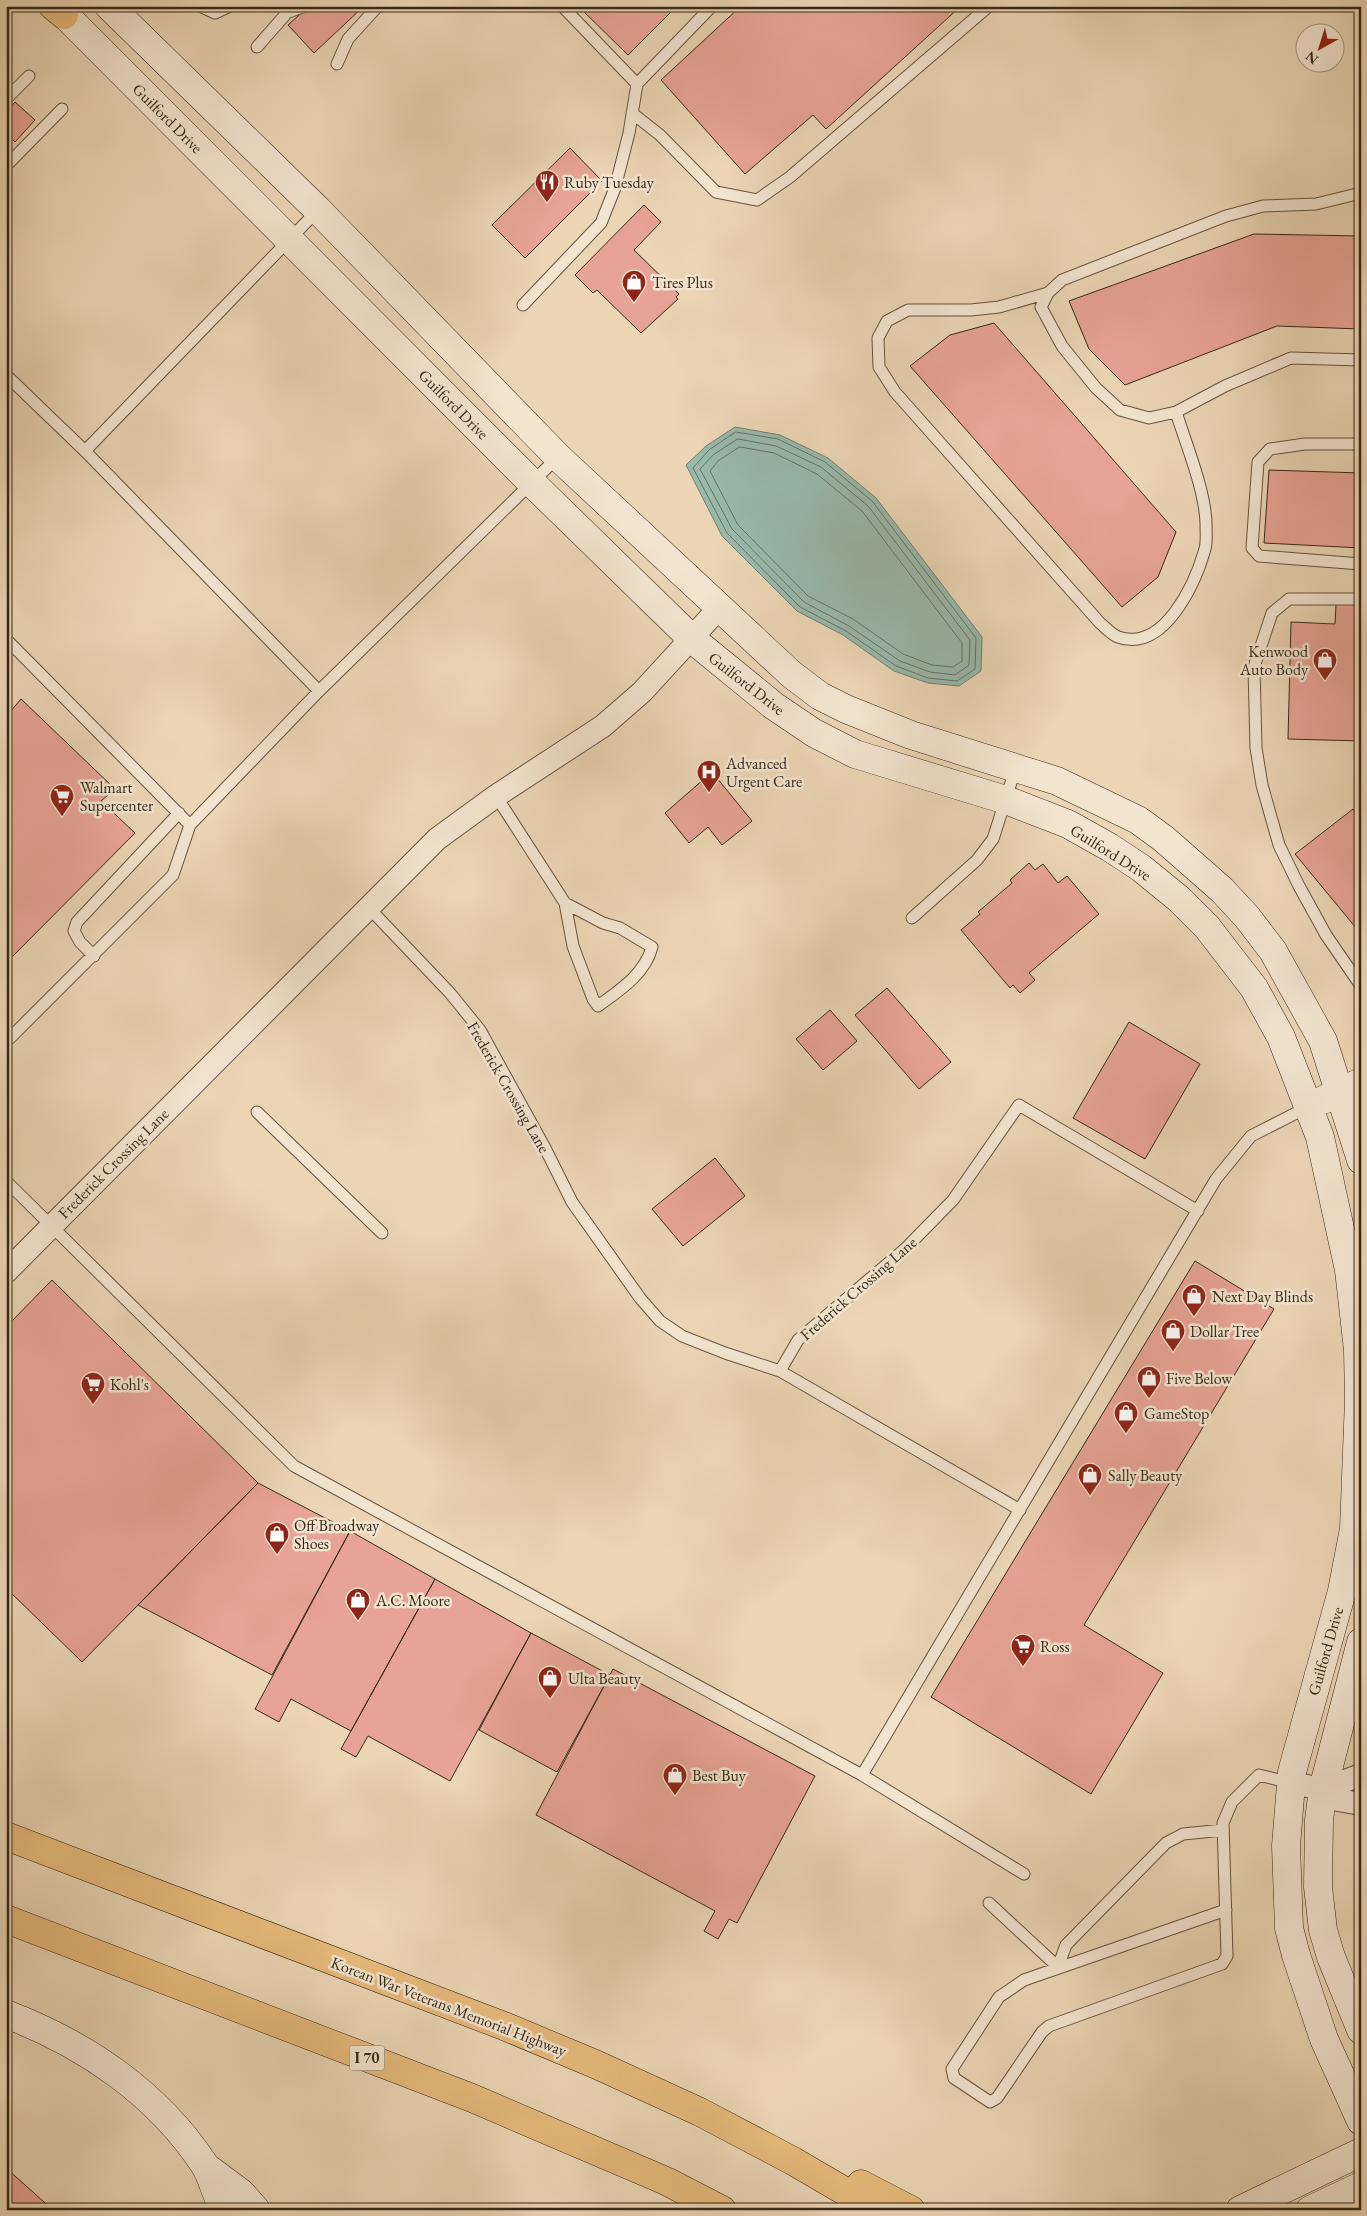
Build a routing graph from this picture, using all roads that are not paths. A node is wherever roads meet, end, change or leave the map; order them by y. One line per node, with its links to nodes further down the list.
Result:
1 (200, 6): 2 (lane)
2 (230, 6)
3 (305, 6): 10 (lane)
4 (378, 6): 12 (lane)
5 (562, 6): 14 (lane)
6 (989, 6): 17 (lane)
7 (112, 7): 20 (main road)
8 (709, 7): 14 (lane)
9 (58, 9): 21 (main road, Guilford Drive)
10 (290, 10): 11 (lane)
11 (257, 47)
12 (337, 64)
13 (29, 76): 15 (lane)
14 (637, 84): 17 (lane)
15 (6, 99)
16 (62, 109): 18 (lane)
17 (632, 113): 23 (lane)
18 (6, 166)
19 (1361, 192): 22 (lane)
20 (318, 210): 21 (lane); 29 (main road)
21 (289, 239): 28 (lane); 30 (main road, Guilford Drive)
22 (1048, 293): 26 (lane); 26 (lane)
23 (523, 305)
24 (1361, 360): 26 (lane)
25 (6, 375): 28 (lane)
26 (1176, 412)
27 (1361, 444): 31 (lane)
28 (84, 451): 36 (lane)
29 (558, 457): 30 (lane); 33 (main road)
30 (532, 482): 35 (main road, Guilford Drive); 36 (lane)
31 (1361, 564)
32 (1361, 599): 46 (lane)
33 (719, 608): 35 (street, Frederick Crossing Lane); 37 (main road)
34 (6, 639): 40 (lane)
35 (692, 639): 38 (street, Frederick Crossing Lane); 39 (main road, Guilford Drive)
36 (319, 691): 41 (lane)
37 (1016, 767): 39 (lane); 48 (main road)
38 (496, 796): 42 (lane); 43 (street, Frederick Crossing Lane)
39 (1006, 800): 44 (lane); 49 (main road, Guilford Drive)
40 (179, 814): 41 (lane); 45 (lane)
41 (190, 825): 45 (lane)
42 (565, 903): 42 (lane)
43 (369, 908): 54 (street, Frederick Crossing Lane); 57 (lane, Frederick Crossing Lane)
44 (912, 918)
45 (94, 956): 47 (lane)
46 (1361, 986)
47 (6, 1042)
48 (1350, 1087): 49 (main road); 51 (main road)
49 (1308, 1107): 53 (lane); 62 (main road, Guilford Drive)
50 (258, 1112): 55 (lane)
51 (1361, 1160)
52 (6, 1181): 54 (lane)
53 (1198, 1210): 57 (lane, Frederick Crossing Lane); 58 (lane)
54 (51, 1225): 56 (street, Frederick Crossing Lane); 60 (lane)
55 (382, 1233)
56 (6, 1272)
57 (780, 1371): 58 (lane)
58 (1020, 1510): 60 (lane)
59 (1361, 1642): 63 (main road, Guilford Drive)
60 (862, 1775): 67 (lane)
61 (1361, 1775): 63 (street)
62 (1291, 1783): 63 (street); 65 (lane); 75 (main road, Guilford Drive)
63 (1323, 1789): 64 (street); 73 (main road, Guilford Drive)
64 (1361, 1804)
65 (1223, 1830): 69 (lane); 71 (lane)
66 (6, 1836): 74 (highway, Korean War Veterans Memorial Highway)
67 (1024, 1874)
68 (989, 1903): 71 (lane)
69 (1226, 1910): 71 (lane); 71 (lane)
70 (6, 1919): 81 (highway, I 70)
71 (1058, 1967)
72 (6, 2014): 77 (main road)
73 (1361, 2030)
74 (596, 2064): 82 (highway, Korean War Veterans Memorial Highway); 83 (highway)
75 (1361, 2121)
76 (1361, 2152): 84 (main road)
77 (205, 2166): 79 (main road); 80 (main road)
78 (1361, 2186): 85 (main road)
79 (224, 2210)
80 (256, 2210)
81 (722, 2210)
82 (877, 2210)
83 (911, 2210)
84 (1240, 2210)
85 (1310, 2210)

